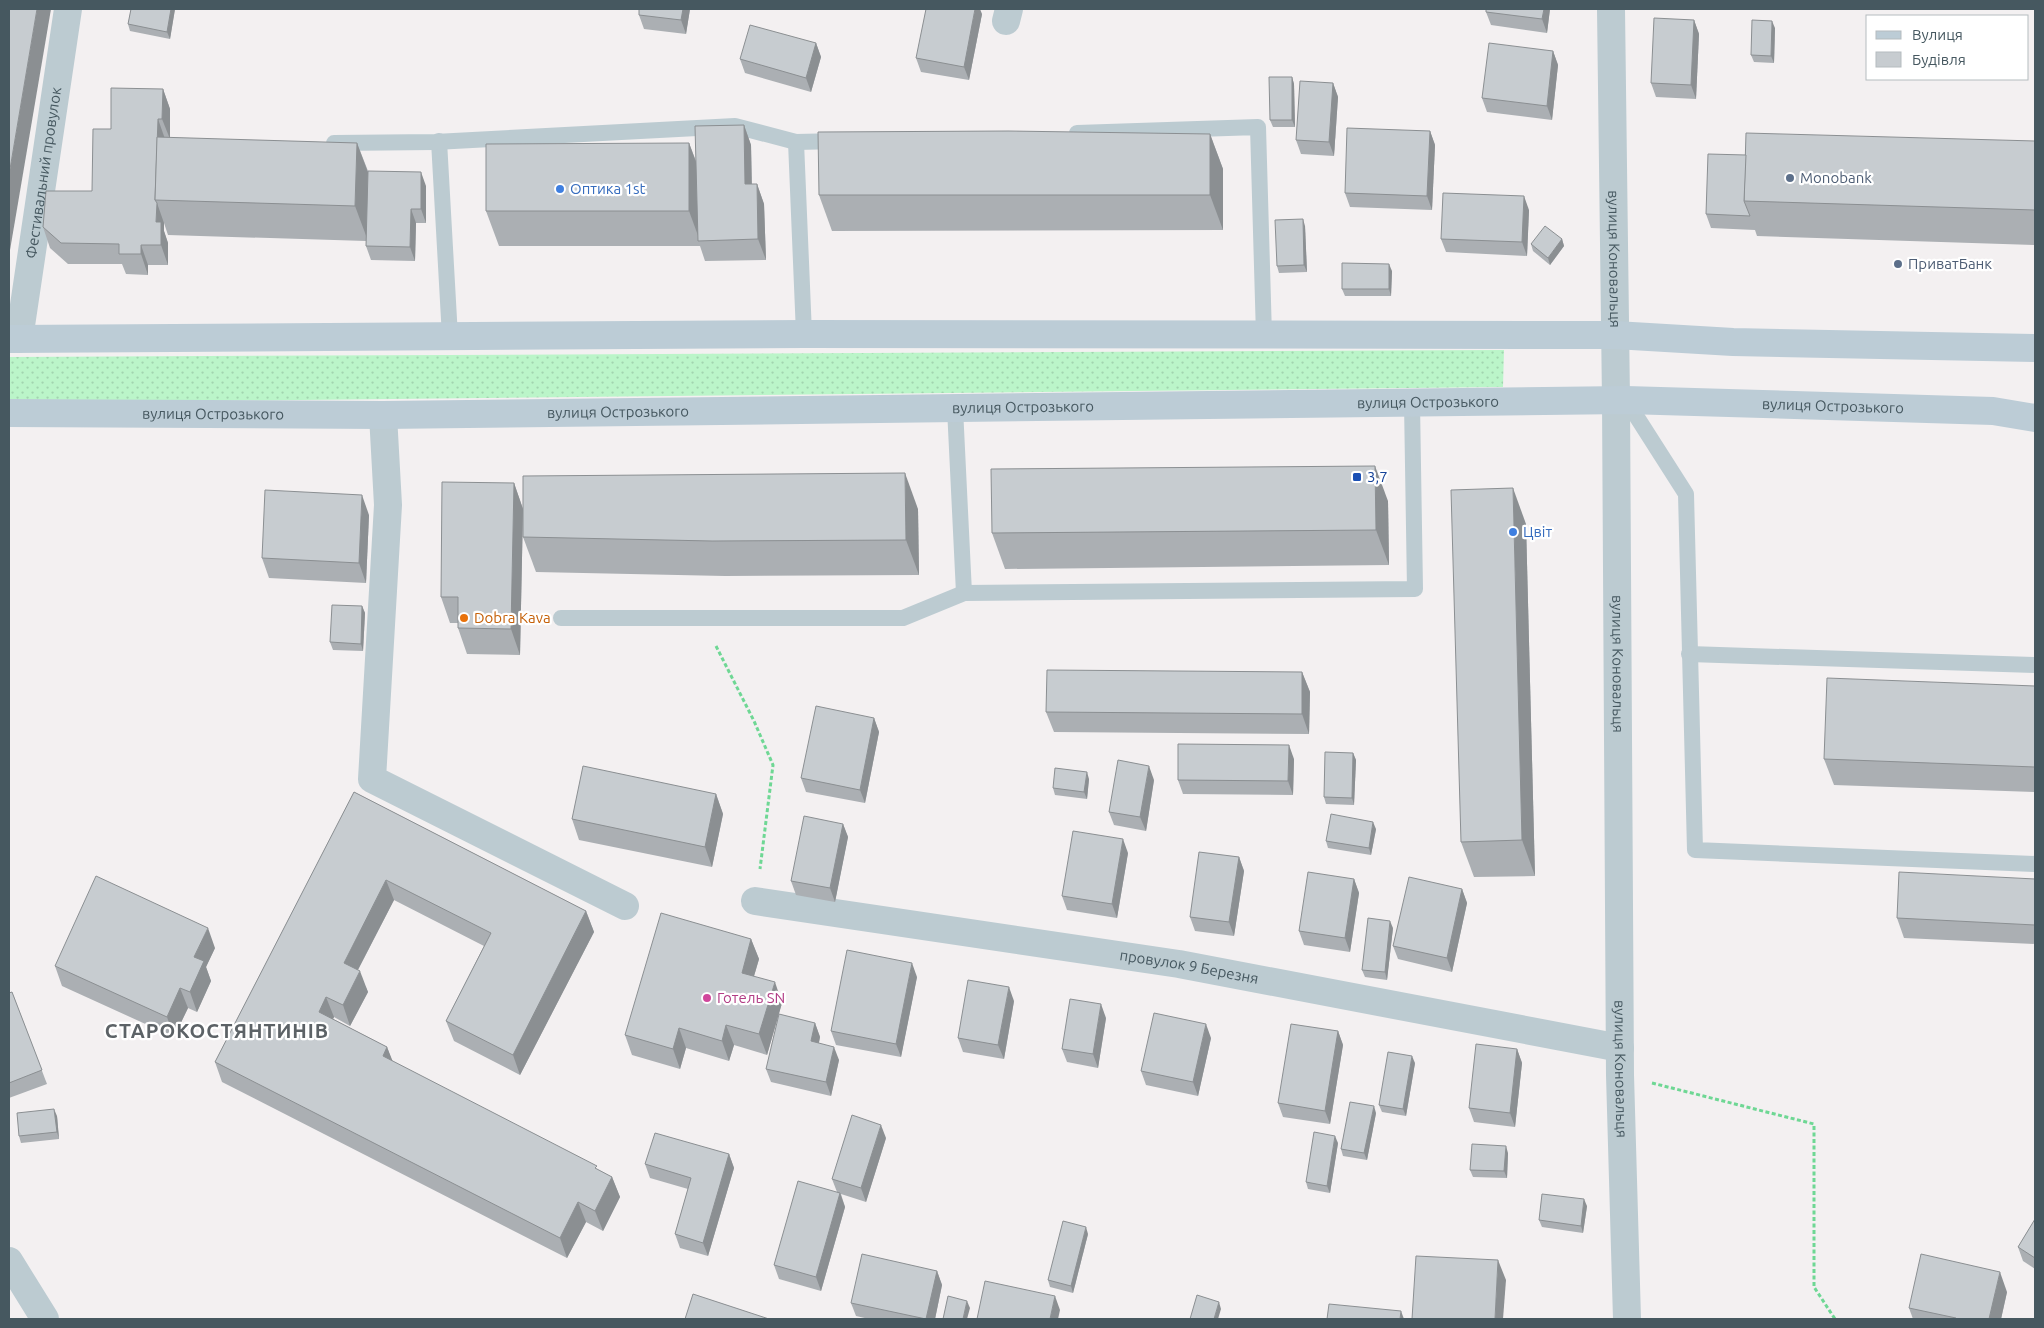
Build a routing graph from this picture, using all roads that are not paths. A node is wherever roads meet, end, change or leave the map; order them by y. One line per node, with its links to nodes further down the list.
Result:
1 (68, 9): 12 (street, Фестивальний провулок)
2 (1611, 9): 9 (street, вулиця Коновальця)
3 (1061, 133): 10 (lane)
4 (855, 140): 6 (lane)
5 (439, 141): 6 (lane); 7 (lane); 11 (lane)
6 (796, 142): 8 (lane)
7 (318, 143)
8 (804, 334): 10 (main road); 11 (main road)
9 (1615, 335): 10 (main road); 13 (main road); 14 (street, вулиця Коновальця)
10 (1264, 336)
11 (450, 337): 12 (main road)
12 (14, 338)
13 (2035, 348)
14 (1621, 400): 15 (main road, вулиця Острозького); 18 (main road, вулиця Острозького); 24 (lane); 29 (street, вулиця Коновальця)
15 (1412, 403): 16 (main road, вулиця Острозького); 22 (lane)
16 (955, 408): 20 (main road, вулиця Острозького); 22 (lane)
17 (2035, 408): 18 (main road)
18 (1993, 411): 21 (main road, вулиця Острозького)
19 (9, 413): 20 (main road, вулиця Острозького)
20 (383, 415): 28 (street)
21 (2035, 418)
22 (964, 592): 23 (lane)
23 (561, 618)
24 (1689, 654): 25 (lane); 26 (lane)
25 (2035, 665)
26 (2035, 864)
27 (756, 901): 29 (street, провулок 9 Березня)
28 (625, 906)
29 (1620, 1048): 32 (street, вулиця Коновальця)
30 (9, 1261): 31 (street)
31 (45, 1319)
32 (1628, 1319)

